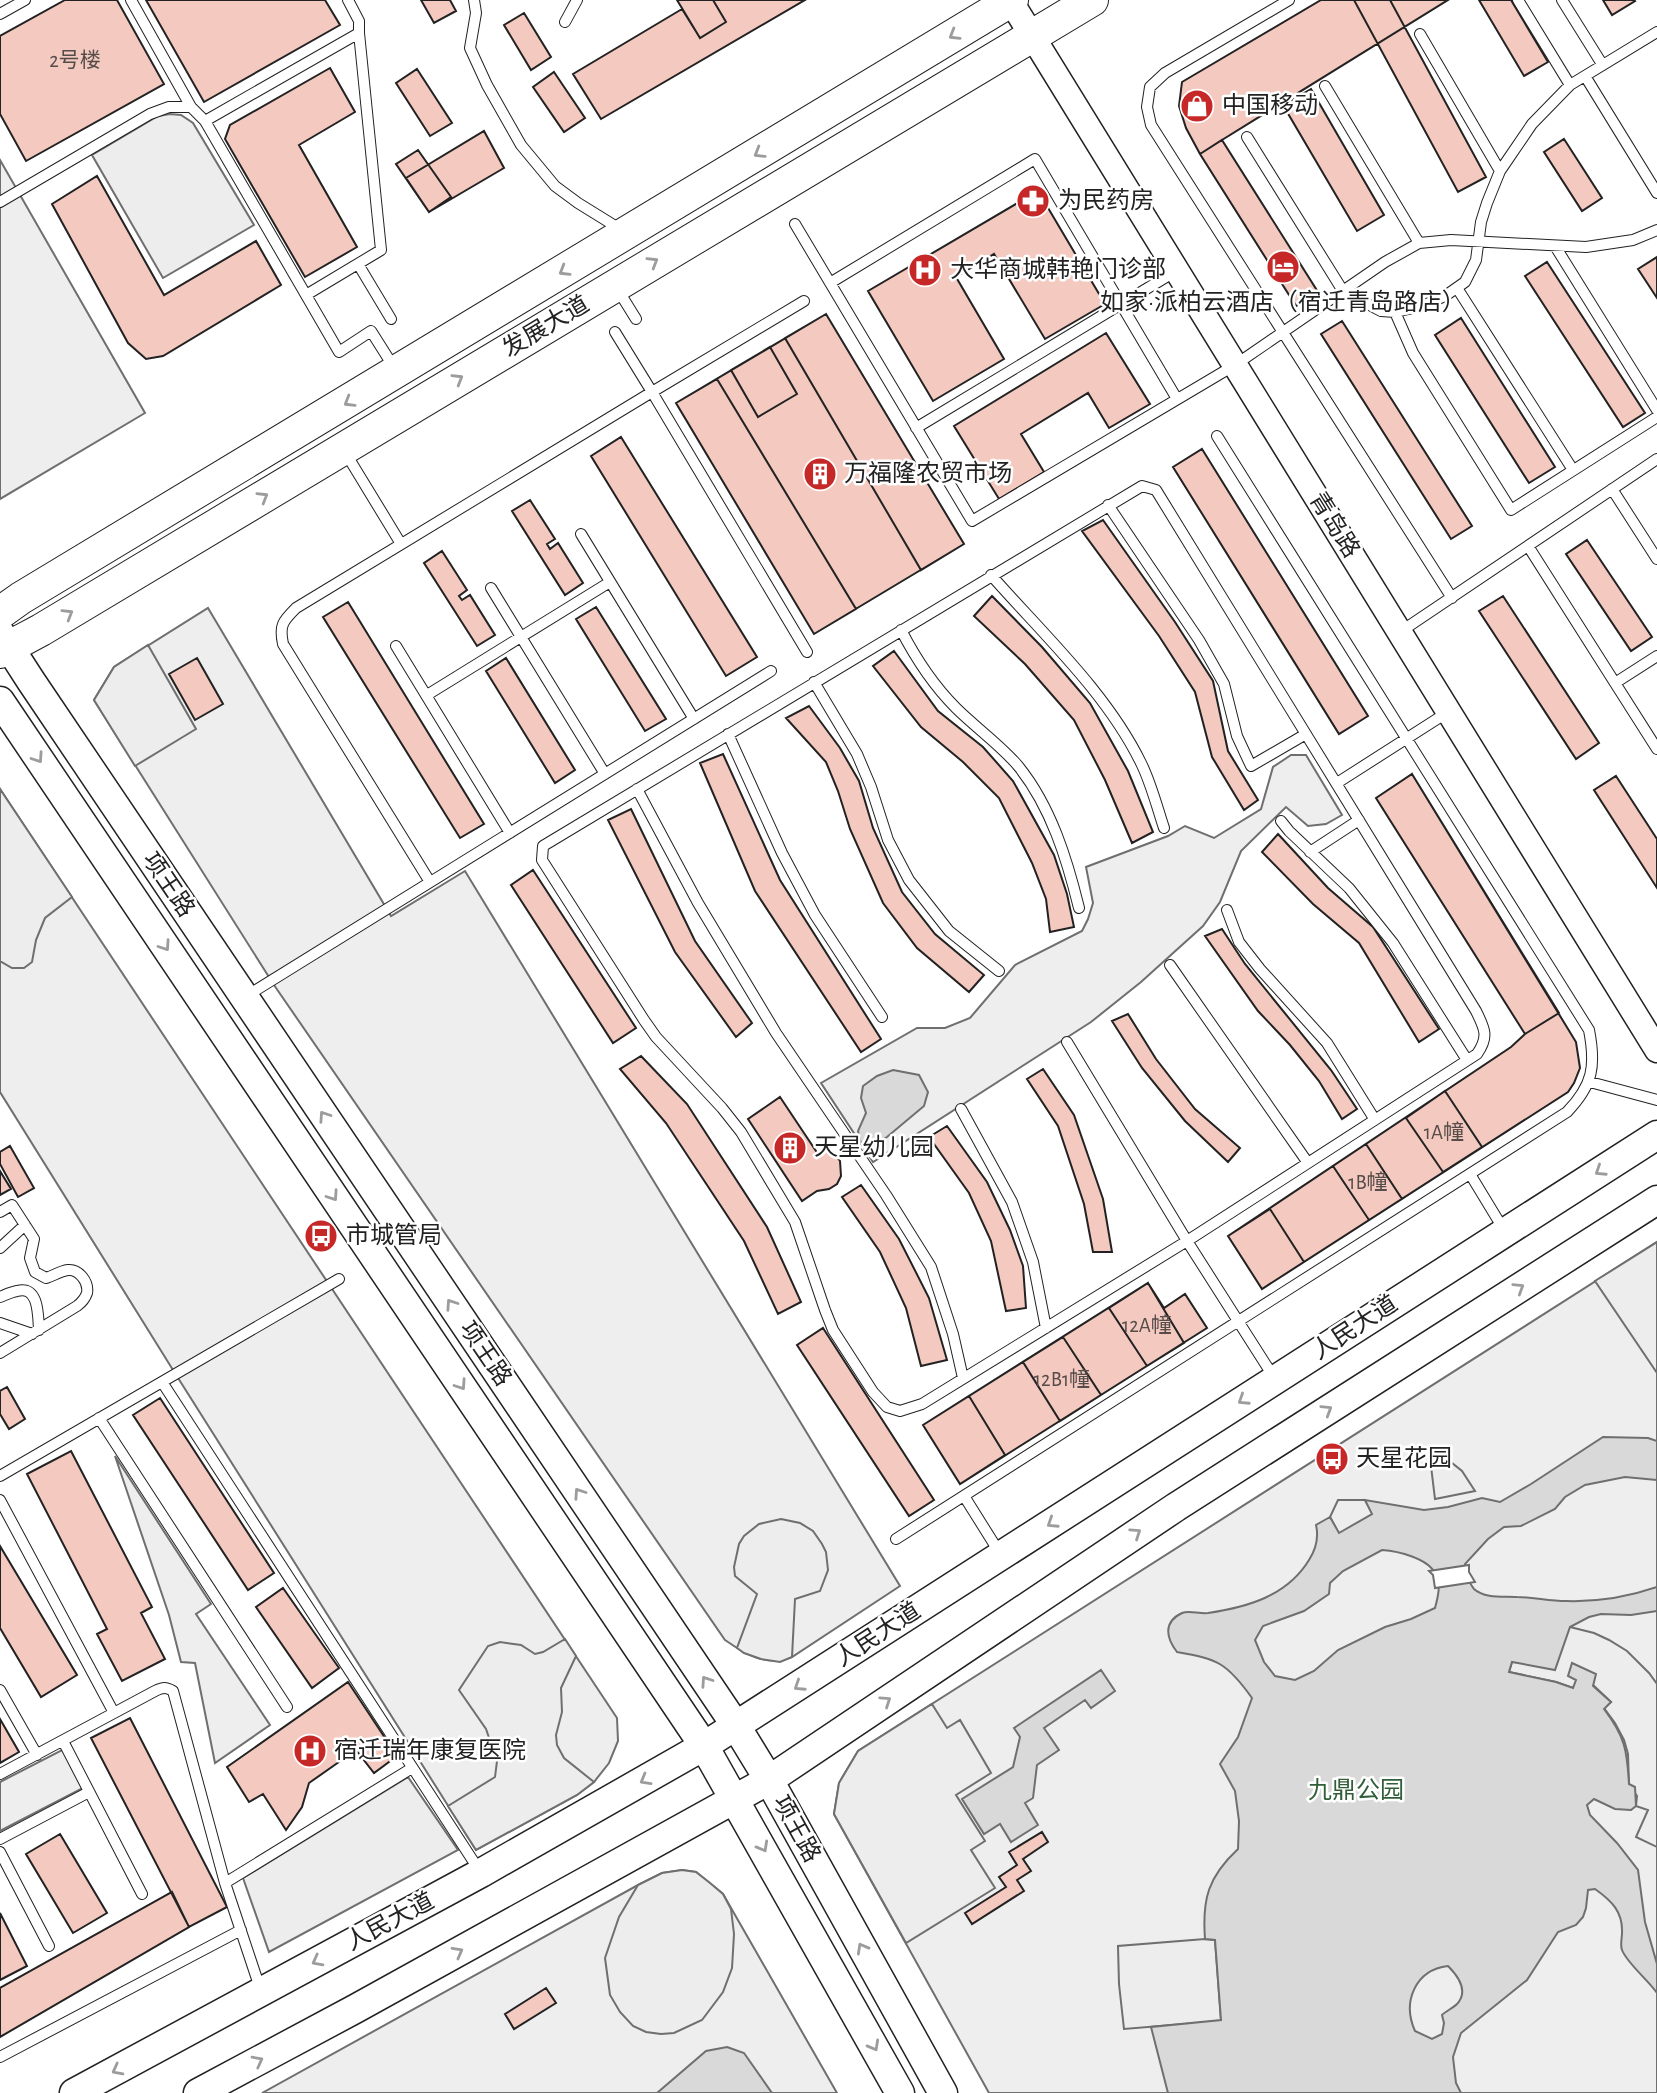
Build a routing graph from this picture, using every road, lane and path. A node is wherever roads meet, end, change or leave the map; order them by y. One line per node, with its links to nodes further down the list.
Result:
1 (25, 0): 11 (lane)
2 (131, 0): 21 (lane)
3 (348, 0): 14 (lane)
4 (474, 0): 29 (lane)
5 (577, 0): 12 (lane)
6 (1011, 0): 16 (street, 青岛路); 29 (main road, 发展大道, one-way to 29)
7 (1092, 0): 16 (main road, 发展大道)
8 (1289, 0): 46 (lane)
9 (1518, 0): 19 (lane)
10 (1562, 0): 17 (lane)
11 (0, 14)
12 (565, 22)
13 (1657, 32): 17 (lane)
14 (359, 33): 22 (lane); 33 (lane)
15 (1420, 34): 24 (lane)
16 (1032, 36): 34 (street, 青岛路); 36 (main road, 发展大道, one-way to 16)
17 (1602, 64): 18 (lane)
18 (1585, 76): 19 (lane); 25 (lane)
19 (1570, 85): 24 (lane)
20 (1325, 86): 31 (lane)
21 (191, 107): 22 (lane); 26 (lane)
22 (205, 121): 39 (lane)
23 (1247, 137): 38 (lane)
24 (1500, 171): 30 (lane)
25 (1657, 193)
26 (0, 202)
27 (795, 224): 35 (lane)
28 (1657, 230): 32 (lane)
29 (627, 233): 48 (main road, 发展大道, one-way to 48)
30 (1480, 242): 31 (lane); 32 (lane); 37 (lane)
31 (1419, 243): 38 (lane)
32 (1555, 246): 51 (lane)
33 (358, 264): 39 (lane); 43 (lane)
34 (1177, 270): 41 (lane); 47 (street, 青岛路)
35 (830, 282): 41 (lane); 53 (lane)
36 (616, 285): 44 (lane); 55 (main road, 发展大道, one-way to 36)
37 (1457, 288): 42 (lane); 57 (lane)
38 (1343, 291): 42 (lane); 46 (lane)
39 (306, 295): 48 (lane)
40 (804, 301): 49 (lane)
41 (1121, 304): 50 (lane); 53 (lane)
42 (1395, 312): 57 (lane)
43 (391, 319)
44 (636, 319)
45 (615, 332): 49 (lane)
46 (1283, 332): 47 (lane); 67 (lane)
47 (1235, 365): 50 (lane); 70 (street, 青岛路)
48 (397, 373): 68 (main road, 发展大道, one-way to 68)
49 (652, 392): 61 (lane); 74 (lane)
50 (1177, 399): 53 (lane)
51 (1657, 410)
52 (1657, 416): 57 (lane)
53 (916, 428)
54 (1217, 436): 85 (lane)
55 (344, 448): 61 (lane); 72 (main road, 发展大道, one-way to 55)
56 (1657, 459): 58 (lane)
57 (1573, 470)
58 (1612, 489): 62 (lane); 63 (lane)
59 (1108, 505): 64 (lane); 84 (lane); 84 (lane)
60 (581, 534): 65 (lane)
61 (401, 544): 95 (lane)
62 (1528, 546): 67 (lane); 78 (lane)
63 (1657, 559)
64 (991, 575): 69 (lane); 92 (lane)
65 (610, 582): 71 (lane); 82 (lane)
66 (491, 588): 71 (lane)
67 (1452, 598): 70 (lane)
68 (0, 613)
69 (901, 630): 77 (lane); 96 (lane)
70 (1400, 632): 81 (street, 青岛路)
71 (522, 637): 79 (lane); 87 (lane)
72 (3, 644): 100 (main road, 项王路)
73 (396, 646): 79 (lane)
74 (807, 652)
75 (1657, 656): 78 (lane)
76 (771, 671): 82 (lane)
77 (814, 682): 83 (lane); 99 (lane)
78 (1615, 683): 86 (lane)
79 (427, 695): 93 (lane)
80 (0, 701): 139 (main road, 项王路, one-way to 139)
81 (1448, 712): 85 (lane); 103 (street, 青岛路)
82 (694, 719): 87 (lane)
83 (728, 734): 89 (lane); 101 (lane)
84 (1306, 734): 88 (lane)
85 (1407, 738): 88 (lane); 105 (lane)
86 (1657, 749)
87 (605, 774): 93 (lane)
88 (1336, 783): 90 (lane)
89 (637, 789): 125 (lane); 125 (lane)
90 (1359, 820): 94 (lane); 104 (lane)
91 (1281, 821): 94 (lane)
92 (1164, 828)
93 (510, 833): 95 (lane)
94 (1310, 852): 104 (lane)
95 (430, 882): 100 (lane)
96 (1079, 908)
97 (1227, 910): 108 (lane)
98 (1170, 965): 110 (lane)
99 (999, 971)
100 (244, 998): 137 (main road, 项王路, one-way to 100)
101 (882, 1017)
102 (1067, 1042): 116 (lane)
103 (1657, 1050)
104 (1467, 1060): 108 (lane)
105 (1590, 1082): 106 (lane); 111 (lane)
106 (1657, 1100)
107 (961, 1109): 122 (lane)
108 (1375, 1120): 110 (lane)
109 (1657, 1135): 115 (main road, 人民大道, one-way to 115)
110 (1308, 1163): 116 (lane)
111 (1470, 1174): 115 (lane); 120 (lane)
112 (1657, 1200): 143 (main road, one-way to 112)
113 (0, 1212): 114 (lane)
114 (25, 1225): 117 (lane); 123 (lane)
115 (1505, 1232): 126 (main road, 人民大道)
116 (1187, 1241): 120 (lane); 122 (lane)
117 (0, 1248)
118 (339, 1279): 127 (lane)
119 (0, 1297): 123 (lane)
120 (1238, 1321): 126 (lane); 130 (lane)
121 (0, 1323): 123 (lane)
122 (1046, 1328): 125 (lane)
123 (35, 1332): 124 (lane)
124 (0, 1353)
125 (963, 1378)
126 (1275, 1380): 133 (main road, 人民大道, one-way to 133)
127 (162, 1382): 128 (lane); 141 (lane)
128 (99, 1418): 129 (lane); 135 (lane)
129 (0, 1476)
130 (964, 1496): 132 (lane); 133 (lane)
131 (0, 1500): 136 (lane)
132 (896, 1539)
133 (1001, 1556): 137 (main road, 人民大道, one-way to 137)
134 (0, 1690): 140 (lane)
135 (287, 1707)
136 (114, 1713): 138 (lane); 149 (lane)
137 (736, 1726): 139 (main road, 人民大道); 143 (main road, 项王路)
138 (63, 1741): 140 (lane); 144 (lane)
139 (704, 1746): 145 (main road, 项王路); 148 (main road, 人民大道, one-way to 148)
140 (37, 1755): 142 (lane)
141 (412, 1768): 148 (lane); 149 (lane)
142 (0, 1774)
143 (769, 1780): 145 (main road); 158 (main road, 项王路, one-way to 143)
144 (89, 1792): 146 (lane); 150 (lane)
145 (736, 1799): 156 (main road, one-way to 145); 157 (main road, 项王路, one-way to 157)
146 (0, 1839)
147 (0, 1852): 152 (lane)
148 (481, 1873): 153 (main road, 人民大道, one-way to 153)
149 (225, 1883): 151 (lane)
150 (142, 1894)
151 (241, 1930): 153 (lane); 154 (lane)
152 (49, 1946)
153 (261, 1991): 155 (main road, 人民大道, one-way to 155)
154 (0, 2057)
155 (74, 2093)
156 (198, 2093)
157 (900, 2093)
158 (943, 2093)

